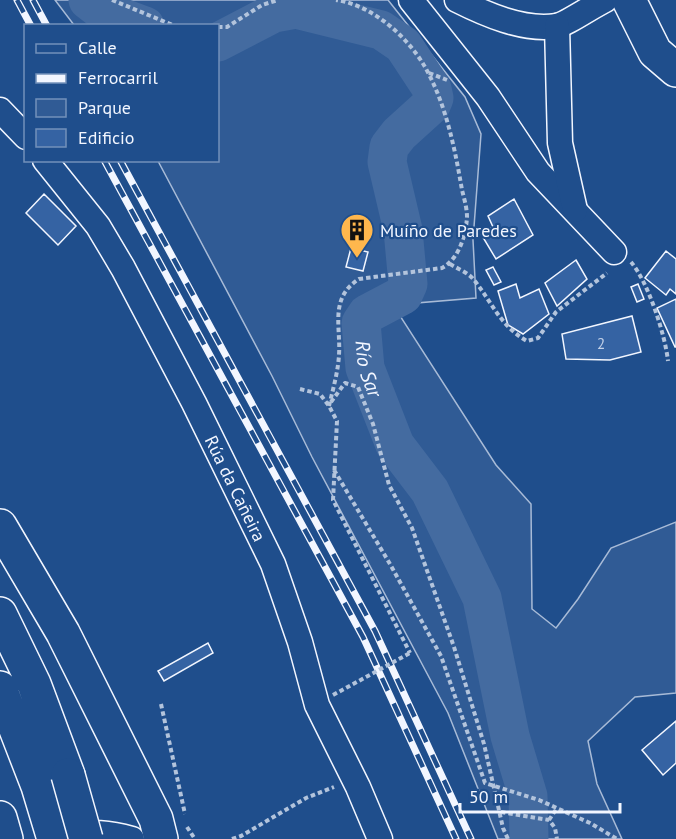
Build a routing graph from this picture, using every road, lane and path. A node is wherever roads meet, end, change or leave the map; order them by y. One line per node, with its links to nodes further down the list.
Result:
1 (112, 0): 9 (path)
2 (278, 0): 11 (path)
3 (336, 0): 14 (path)
4 (411, 0): 19 (street)
5 (457, 0): 10 (street)
6 (629, 0): 13 (highway)
7 (650, 0): 12 (highway)
8 (597, 4): 10 (street)
9 (170, 24)
10 (557, 26): 19 (street)
11 (219, 27)
12 (676, 57)
13 (676, 70)
14 (427, 73): 15 (path); 21 (path)
15 (440, 78)
16 (0, 110): 17 (street)
17 (24, 135)
18 (47, 162): 31 (street, Rúa da Cañeira)
19 (576, 212): 20 (street)
20 (614, 252): 21 (path); 22 (path)
21 (450, 264): 24 (path)
22 (668, 361)
23 (300, 389): 24 (path)
24 (329, 406): 25 (path); 32 (path)
25 (334, 470): 29 (path, bridge); 32 (path)
26 (0, 526): 42 (highway)
27 (0, 614): 40 (highway, bridge)
28 (0, 688): 38 (highway)
29 (333, 695)
30 (161, 704): 43 (path)
31 (355, 779): 44 (path); 45 (street, Rúa da Cañeira)
32 (494, 787): 33 (path); 34 (path)
33 (557, 808): 36 (path); 48 (path)
34 (501, 812): 36 (path); 46 (path)
35 (0, 819): 37 (highway)
36 (549, 820): 47 (path)
37 (6, 839)
38 (54, 839)
39 (66, 839): 41 (street)
40 (86, 839)
41 (132, 839)
42 (161, 839)
43 (195, 839)
44 (232, 839)
45 (380, 839)
46 (508, 839)
47 (557, 839)
48 (616, 839)

